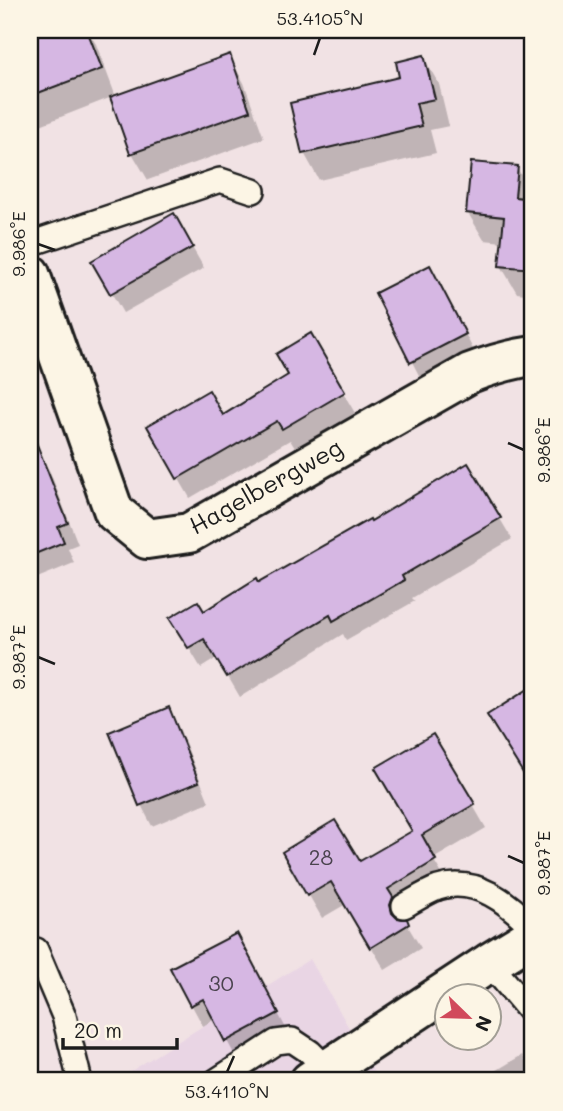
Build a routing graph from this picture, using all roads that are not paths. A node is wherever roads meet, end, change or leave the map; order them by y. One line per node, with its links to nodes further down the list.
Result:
1 (253, 191): 2 (lane)
2 (30, 244)
3 (30, 274): 4 (street, Hagelbergweg)
4 (533, 356)
5 (404, 906): 6 (lane)
6 (533, 928)
7 (533, 936): 9 (street)
8 (36, 950): 12 (lane)
9 (489, 963): 10 (lane); 11 (street)
10 (533, 1015)
11 (318, 1075): 13 (lane)
12 (80, 1081)
13 (216, 1081)

